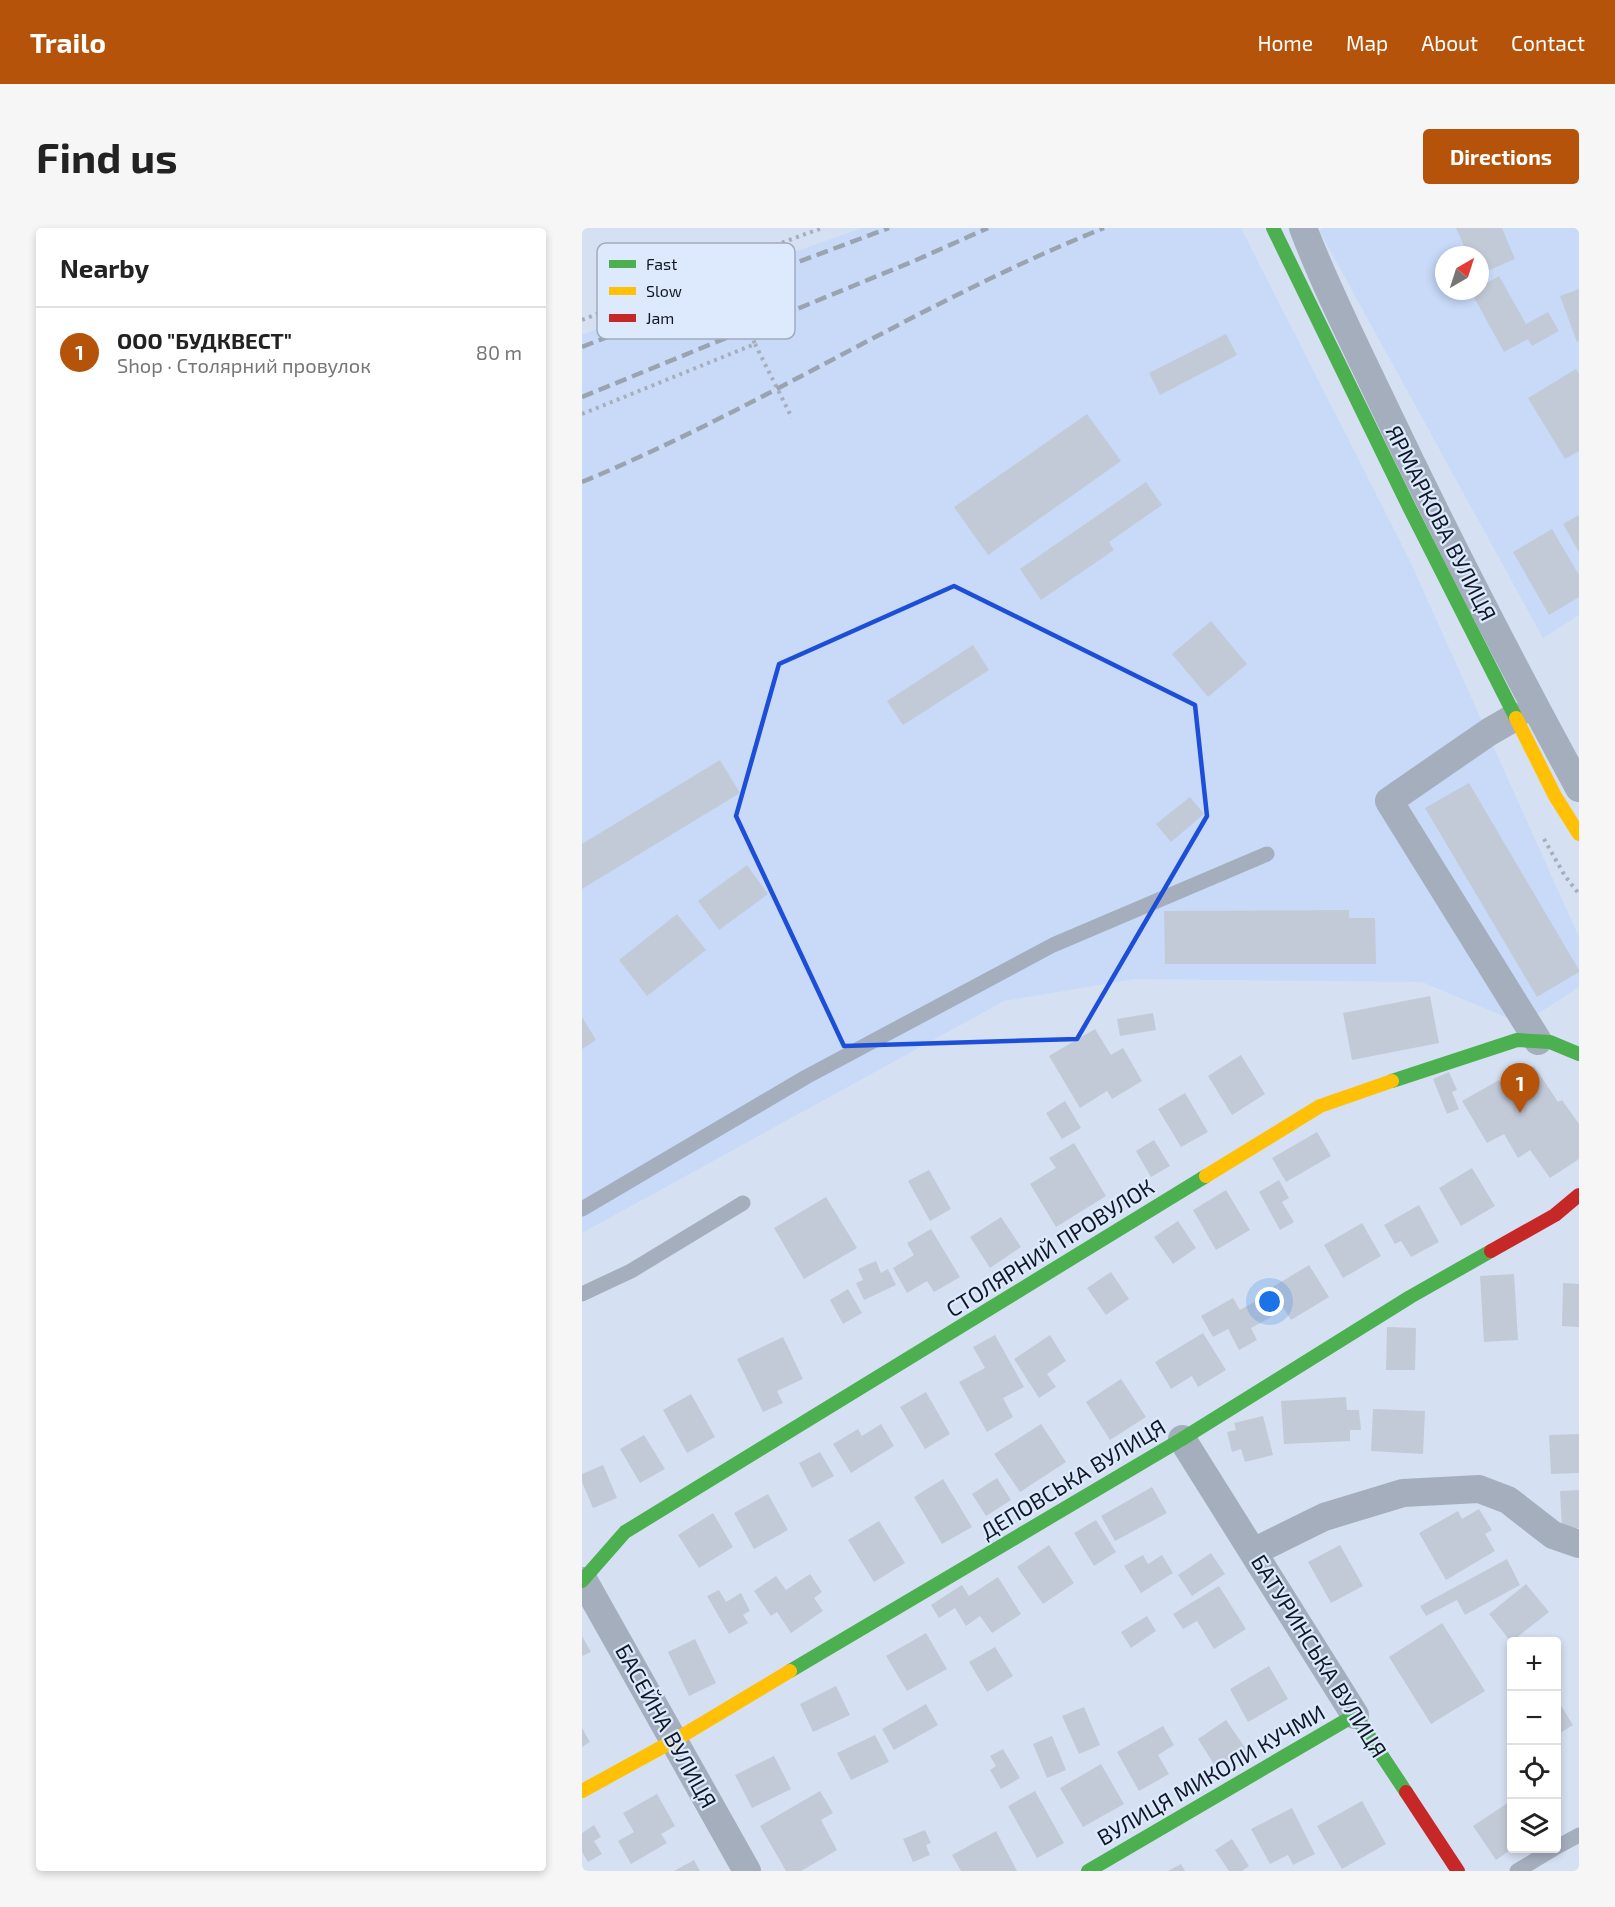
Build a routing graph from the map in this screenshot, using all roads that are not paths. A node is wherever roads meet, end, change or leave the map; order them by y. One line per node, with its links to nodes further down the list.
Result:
1 (1273, 228): 3 (street, ЯРМАРКОВА ВУЛИЦЯ)
2 (1303, 228): 4 (street)
3 (1515, 717): 5 (street, ЯРМАРКОВА ВУЛИЦЯ); 7 (street)
4 (1579, 788)
5 (1579, 834)
6 (1267, 854): 11 (lane)
7 (1538, 1041): 8 (street, СТОЛЯРНИЙ ПРОВУЛОК); 17 (street, СТОЛЯРНИЙ ПРОВУЛОК)
8 (1579, 1054)
9 (1579, 1195): 12 (street, ДЕПОВСЬКА ВУЛИЦЯ)
10 (743, 1203): 13 (lane)
11 (582, 1209)
12 (1567, 1214): 14 (street, ДЕПОВСЬКА ВУЛИЦЯ)
13 (582, 1294)
14 (1182, 1439): 16 (street, БАТУРИНСЬКА ВУЛИЦЯ); 19 (street, ДЕПОВСЬКА ВУЛИЦЯ)
15 (1579, 1544): 16 (street)
16 (1253, 1552): 18 (street, БАТУРИНСЬКА ВУЛИЦЯ)
17 (583, 1581): 19 (street, БАСЕЙНА ВУЛИЦЯ)
18 (1355, 1715): 25 (street, ВУЛИЦЯ МИКОЛИ КУЧМИ); 26 (street, БАТУРИНСЬКА ВУЛИЦЯ)
19 (675, 1740): 20 (street, ДЕПОВСЬКА ВУЛИЦЯ); 24 (street, БАСЕЙНА ВУЛИЦЯ)
20 (582, 1791)
21 (1579, 1835): 22 (lane)
22 (1561, 1845)
23 (1548, 1853): 27 (lane)
24 (747, 1871)
25 (1088, 1871)
26 (1458, 1871)
27 (1517, 1871)

